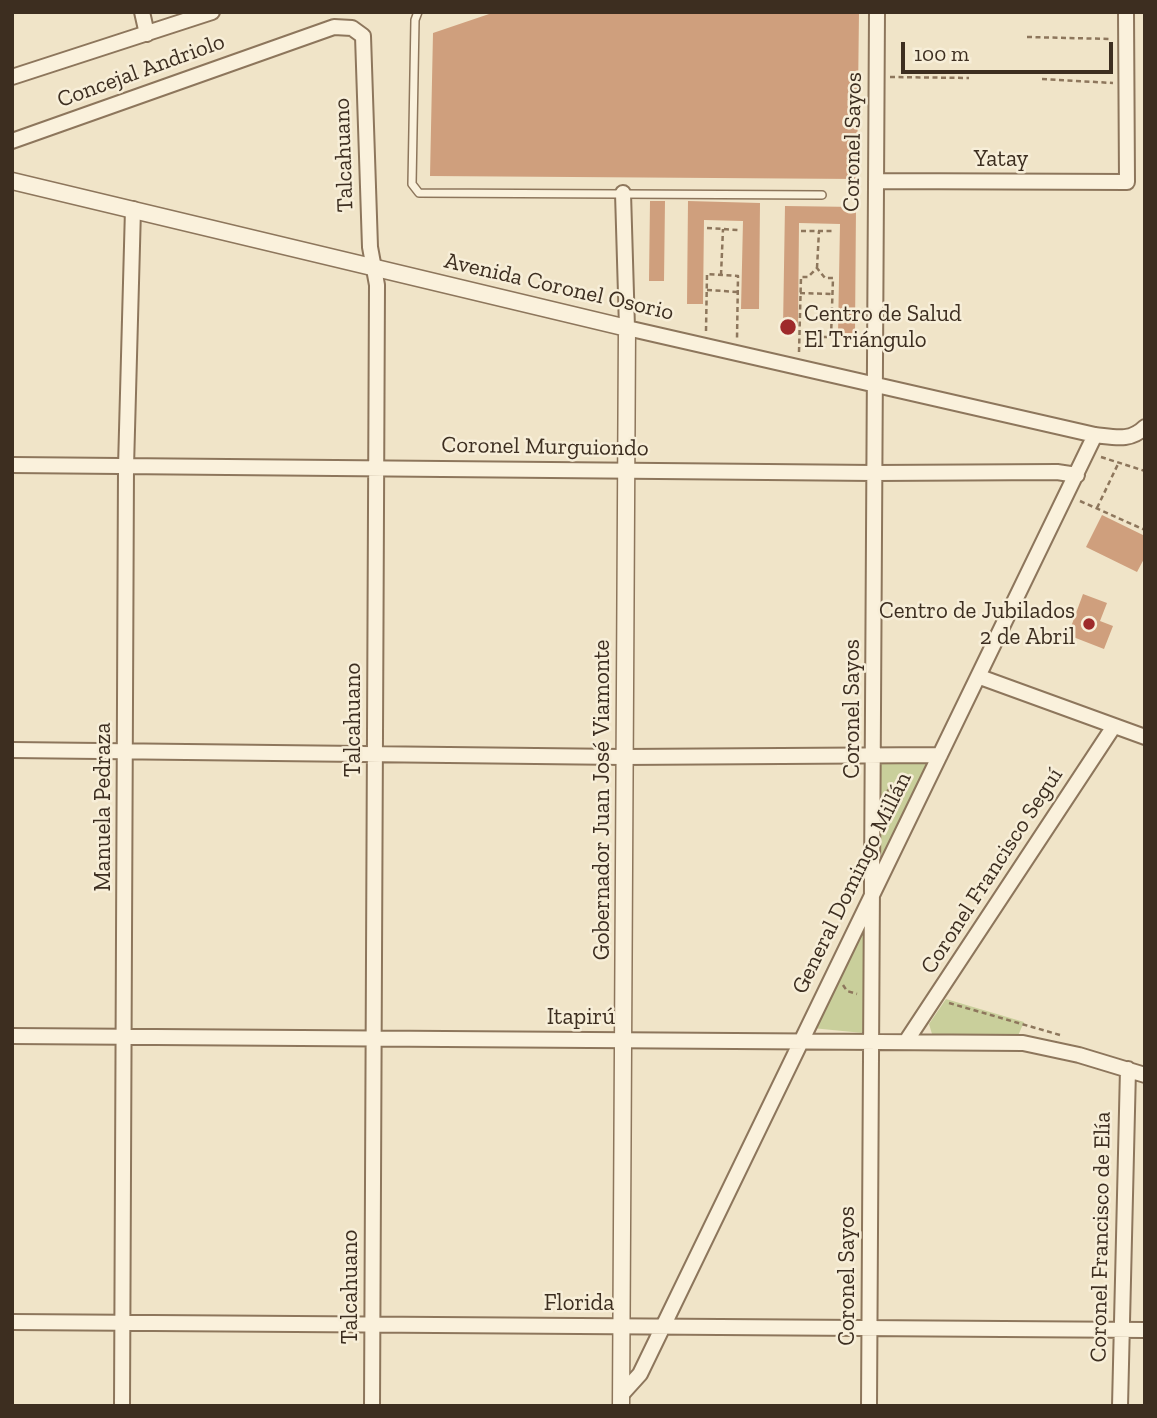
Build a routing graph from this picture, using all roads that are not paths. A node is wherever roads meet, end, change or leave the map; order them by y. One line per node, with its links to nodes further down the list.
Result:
1 (142, 12): 6 (street)
2 (212, 12): 6 (street)
3 (418, 12): 12 (lane)
4 (877, 12): 11 (street, Coronel Sayos)
5 (1126, 12): 11 (street, Yatay)
6 (147, 34): 8 (street)
7 (363, 36): 9 (street, Concejal Andriolo); 15 (street, Talcahuano)
8 (12, 78)
9 (12, 141)
10 (12, 181): 14 (street, Avenida Coronel Osorio)
11 (876, 181): 17 (street, Coronel Sayos)
12 (623, 193): 13 (lane); 16 (street, Gobernador Juan José Viamonte)
13 (822, 195)
14 (133, 209): 15 (street, Avenida Coronel Osorio); 21 (street, Manuela Pedraza)
15 (373, 265): 16 (street, Avenida Coronel Osorio); 22 (street, Talcahuano)
16 (627, 328): 17 (street, Avenida Coronel Osorio); 23 (street, Gobernador Juan José Viamonte)
17 (873, 383): 19 (street, Avenida Coronel Osorio); 24 (street, Coronel Sayos)
18 (1145, 427): 19 (street)
19 (1095, 435): 25 (street, General Domingo Millán)
20 (12, 465): 21 (street, Coronel Murguiondo)
21 (127, 467): 22 (street, Coronel Murguiondo); 30 (street, Manuela Pedraza)
22 (375, 468): 23 (street, Coronel Murguiondo); 31 (street, Talcahuano)
23 (626, 471): 24 (street, Coronel Murguiondo); 34 (street, Gobernador Juan José Viamonte)
24 (874, 473): 25 (street, Coronel Murguiondo); 33 (street, Coronel Sayos)
25 (1077, 475): 26 (street, General Domingo Millán)
26 (980, 677): 27 (street); 32 (street, General Domingo Millán)
27 (1114, 726): 28 (street); 39 (street, Coronel Francisco Seguí)
28 (1145, 737)
29 (12, 750): 30 (street)
30 (125, 752): 31 (street); 37 (street, Manuela Pedraza)
31 (376, 754): 34 (street); 40 (street, Talcahuano)
32 (940, 755): 33 (street); 35 (street, General Domingo Millán)
33 (875, 756): 34 (street); 35 (street, Coronel Sayos)
34 (624, 757): 38 (street, Gobernador Juan José Viamonte)
35 (873, 892): 41 (street, General Domingo Millán); 42 (street, Coronel Sayos)
36 (12, 1037): 37 (street, Itapirú)
37 (124, 1037): 40 (street, Itapirú); 46 (street, Manuela Pedraza)
38 (624, 1040): 40 (street, Itapirú); 41 (street, Itapirú); 48 (street, Gobernador Juan José Viamonte)
39 (907, 1040): 42 (street, Itapirú); 43 (street, Itapirú)
40 (375, 1041): 47 (street, Talcahuano)
41 (800, 1041): 42 (street, Itapirú); 49 (street, General Domingo Millán)
42 (871, 1041): 50 (street, Coronel Sayos)
43 (1128, 1069): 44 (street, Itapirú); 51 (street, Coronel Francisco de Elía)
44 (1145, 1075)
45 (12, 1322): 46 (street, Florida)
46 (123, 1325): 47 (street, Florida); 54 (street, Manuela Pedraza)
47 (372, 1325): 48 (street, Florida); 55 (street, Talcahuano)
48 (622, 1326): 49 (street, Florida); 53 (street, Gobernador Juan José Viamonte)
49 (663, 1326): 50 (street, Florida); 53 (street, General Domingo Millán)
50 (870, 1329): 51 (street, Florida); 56 (street, Coronel Sayos)
51 (1121, 1330): 52 (street, Florida); 57 (street, Coronel Francisco de Elía)
52 (1145, 1330)
53 (621, 1400)
54 (122, 1406)
55 (372, 1406)
56 (869, 1406)
57 (1120, 1406)

